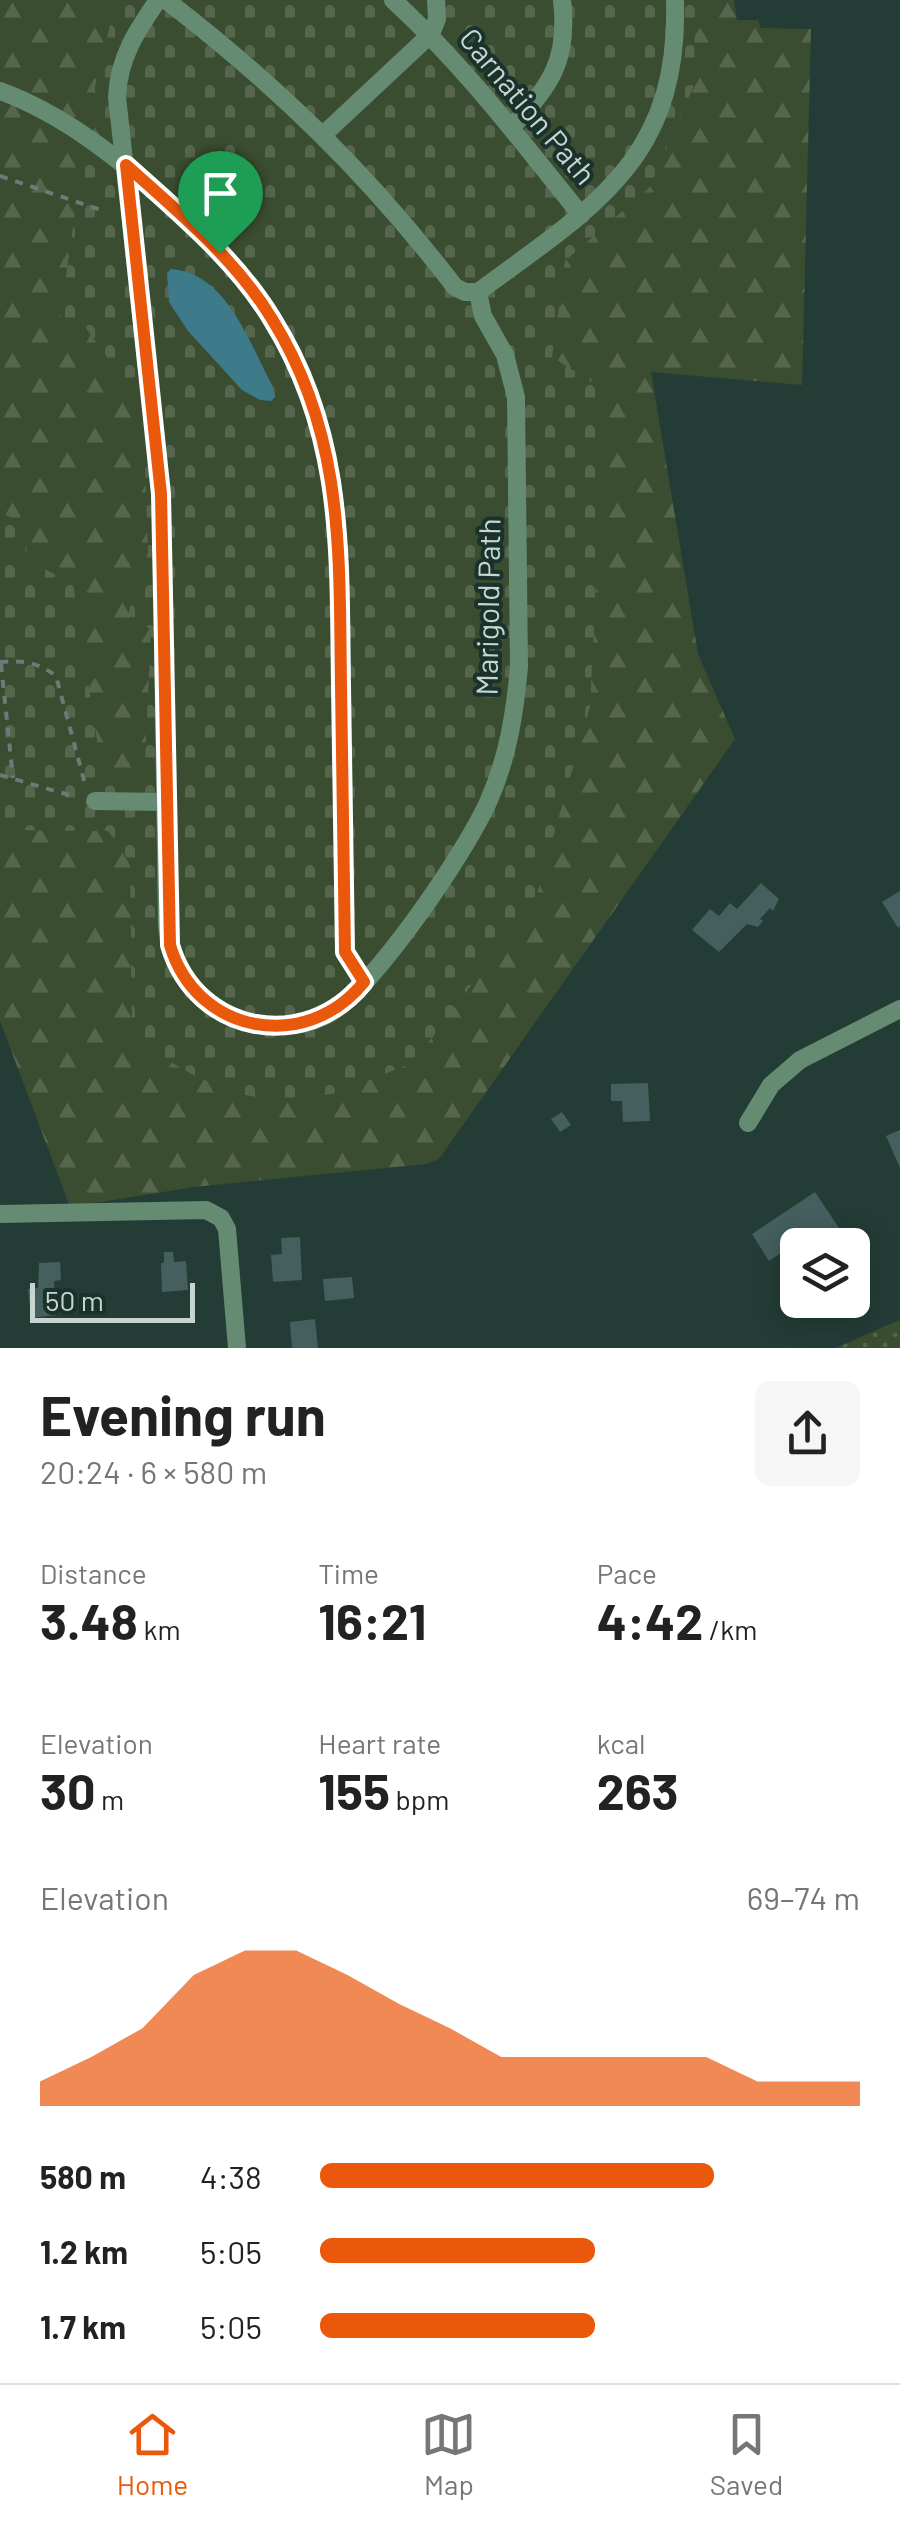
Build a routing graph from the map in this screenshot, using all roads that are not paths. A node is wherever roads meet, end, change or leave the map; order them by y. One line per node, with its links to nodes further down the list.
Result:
1 (158, 0): 11 (street, Marigold Path)
2 (166, 0): 10 (street)
3 (394, 0): 7 (street, Carnation Path)
4 (436, 0): 7 (street)
5 (562, 0): 9 (street)
6 (674, 0): 12 (street)
7 (431, 34): 9 (street, Carnation Path); 10 (street)
8 (0, 91): 11 (street)
9 (512, 127): 12 (street, Carnation Path)
10 (324, 134): 13 (street)
11 (126, 165): 15 (street, Marigold Path); 16 (street)
12 (581, 216): 13 (street)
13 (478, 292): 16 (street, Marigold Path)
14 (95, 801): 15 (street)
15 (165, 802): 16 (street, Marigold Path)
16 (364, 982)
17 (900, 1009): 18 (street)
18 (748, 1124)
19 (0, 1214): 20 (street)
20 (237, 1348)

